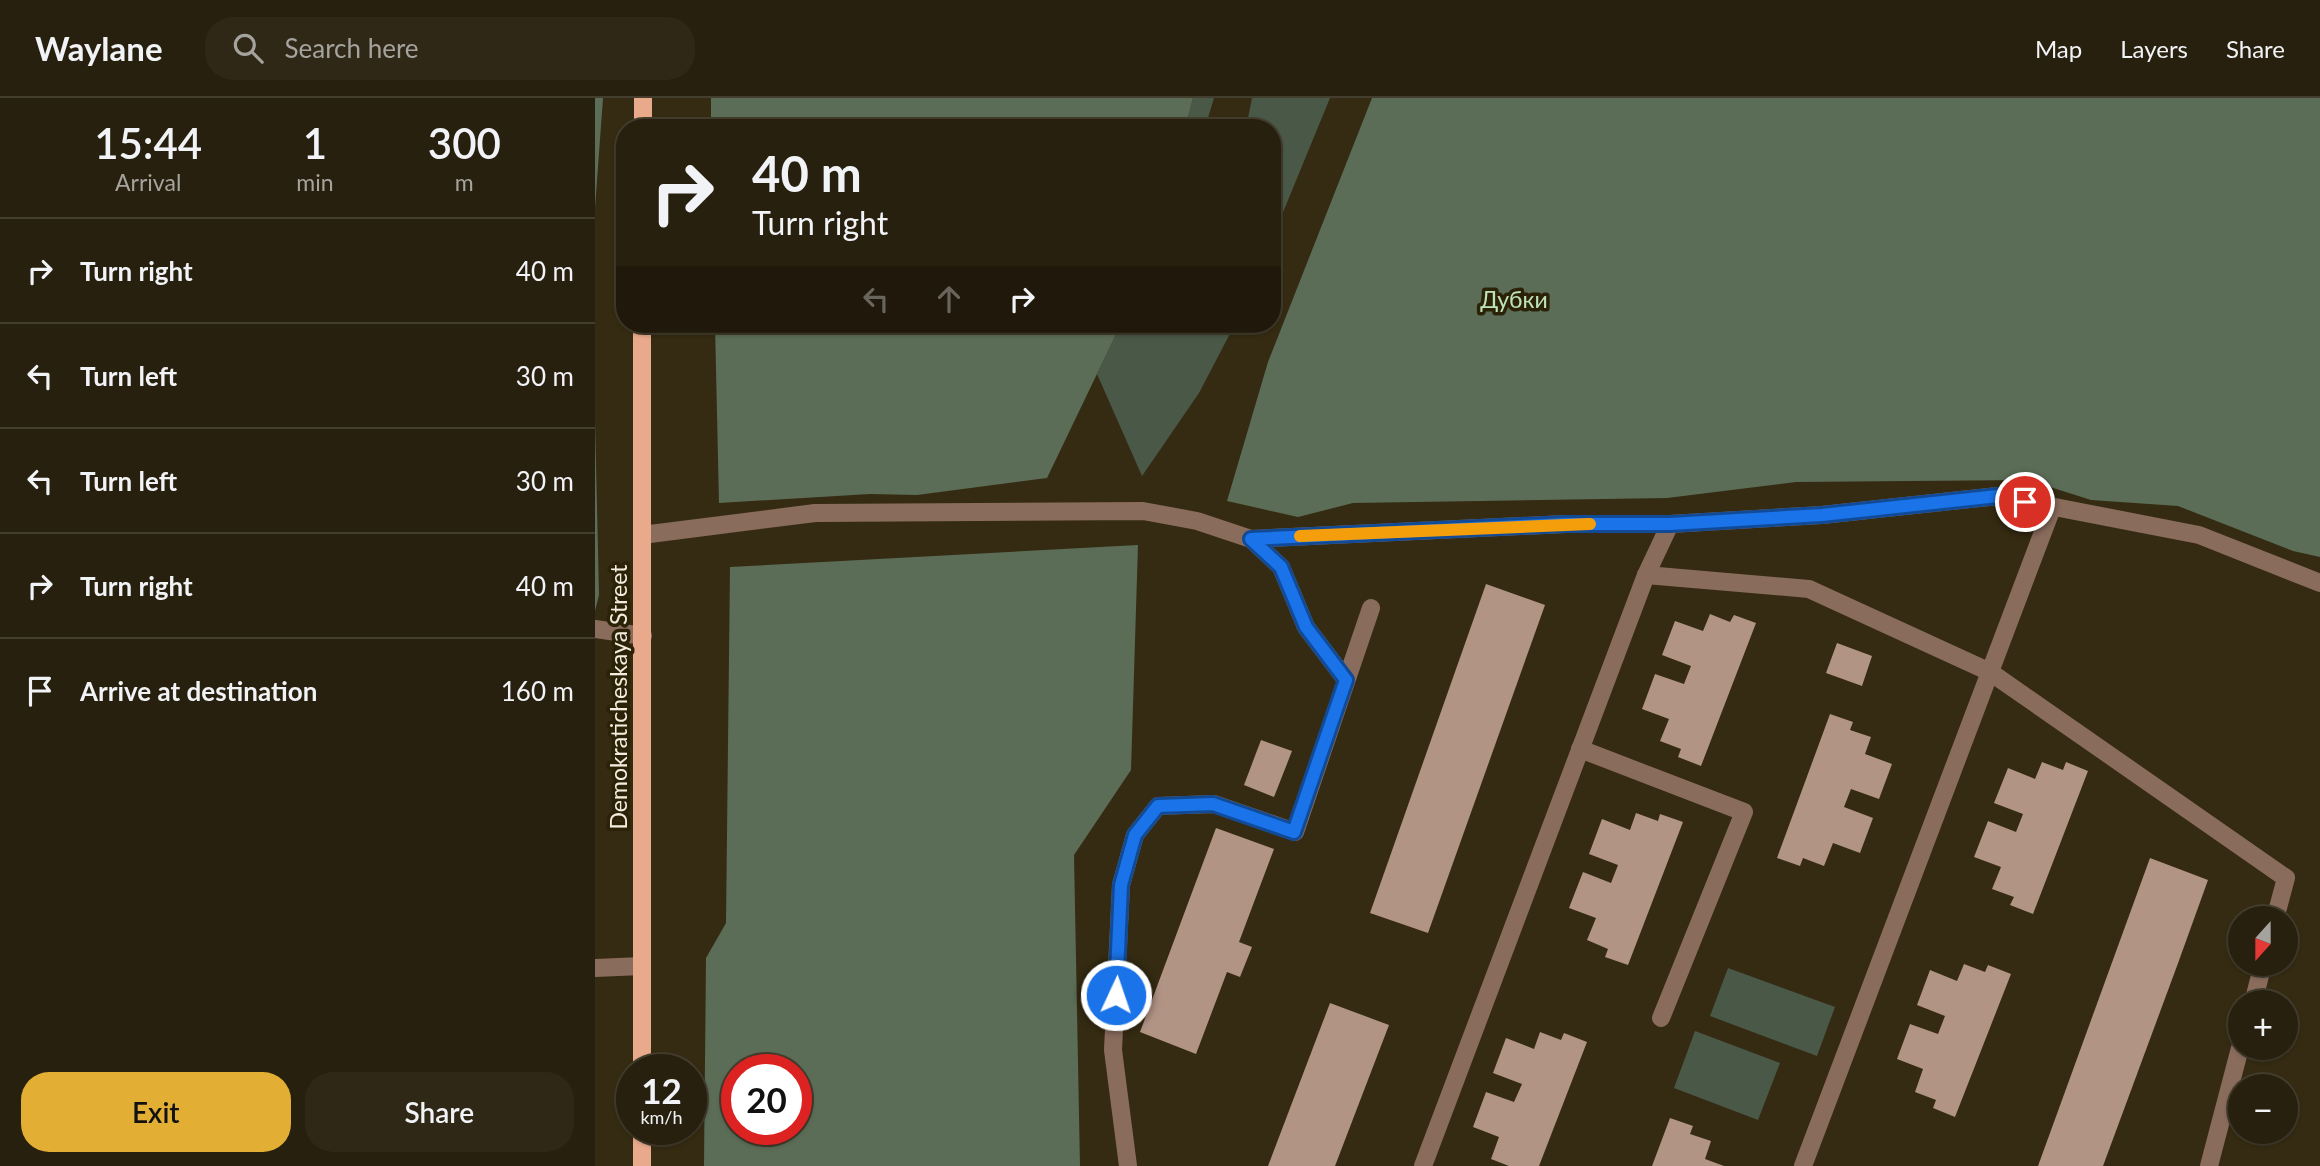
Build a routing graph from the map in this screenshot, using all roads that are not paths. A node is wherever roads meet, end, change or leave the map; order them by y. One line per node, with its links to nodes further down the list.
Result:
1 (643, 98): 2 (main road)
2 (643, 119)
3 (642, 333): 6 (main road, Demokraticheskaya Street)
4 (2052, 508): 5 (lane); 9 (lane); 13 (lane)
5 (1670, 524): 7 (lane); 8 (lane)
6 (642, 536): 7 (lane); 12 (main road, Demokraticheskaya Street)
7 (1251, 539): 14 (lane)
8 (1646, 575): 13 (lane); 15 (lane)
9 (2320, 583)
10 (1371, 608): 14 (lane)
11 (595, 629): 12 (lane)
12 (643, 636): 17 (main road, Demokraticheskaya Street)
13 (1990, 672): 16 (lane); 26 (lane)
14 (1346, 680): 24 (lane)
15 (1580, 749): 19 (lane); 25 (lane)
16 (2278, 906)
17 (642, 966): 18 (lane); 20 (main road, Demokraticheskaya Street)
18 (595, 968)
19 (1661, 1018)
20 (642, 1054)
21 (2237, 1060): 27 (lane)
22 (642, 1145): 23 (main road)
23 (642, 1166)
24 (1128, 1166)
25 (1423, 1166)
26 (1804, 1166)
27 (2209, 1166)

